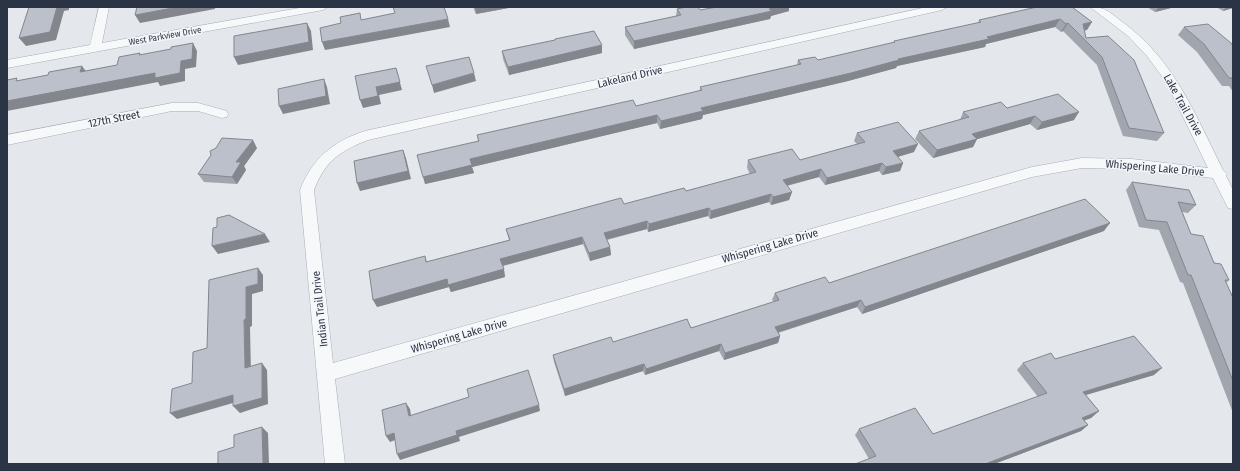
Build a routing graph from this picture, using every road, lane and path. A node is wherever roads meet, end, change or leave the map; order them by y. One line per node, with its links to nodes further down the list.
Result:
1 (104, 7): 5 (street)
2 (942, 7): 9 (street, Lakeland Drive)
3 (1095, 7): 10 (street, Lake Trail Drive)
4 (317, 8): 5 (street, West Parkview Drive)
5 (95, 48): 6 (street, West Parkview Drive)
6 (7, 64)
7 (222, 114): 8 (street, 127th Street)
8 (7, 140)
9 (324, 160): 12 (street, Indian Trail Drive)
10 (1220, 174): 11 (street, Lake Trail Drive); 12 (street, Whispering Lake Drive)
11 (1233, 204)
12 (327, 373): 13 (street, Indian Trail Drive)
13 (335, 464)

